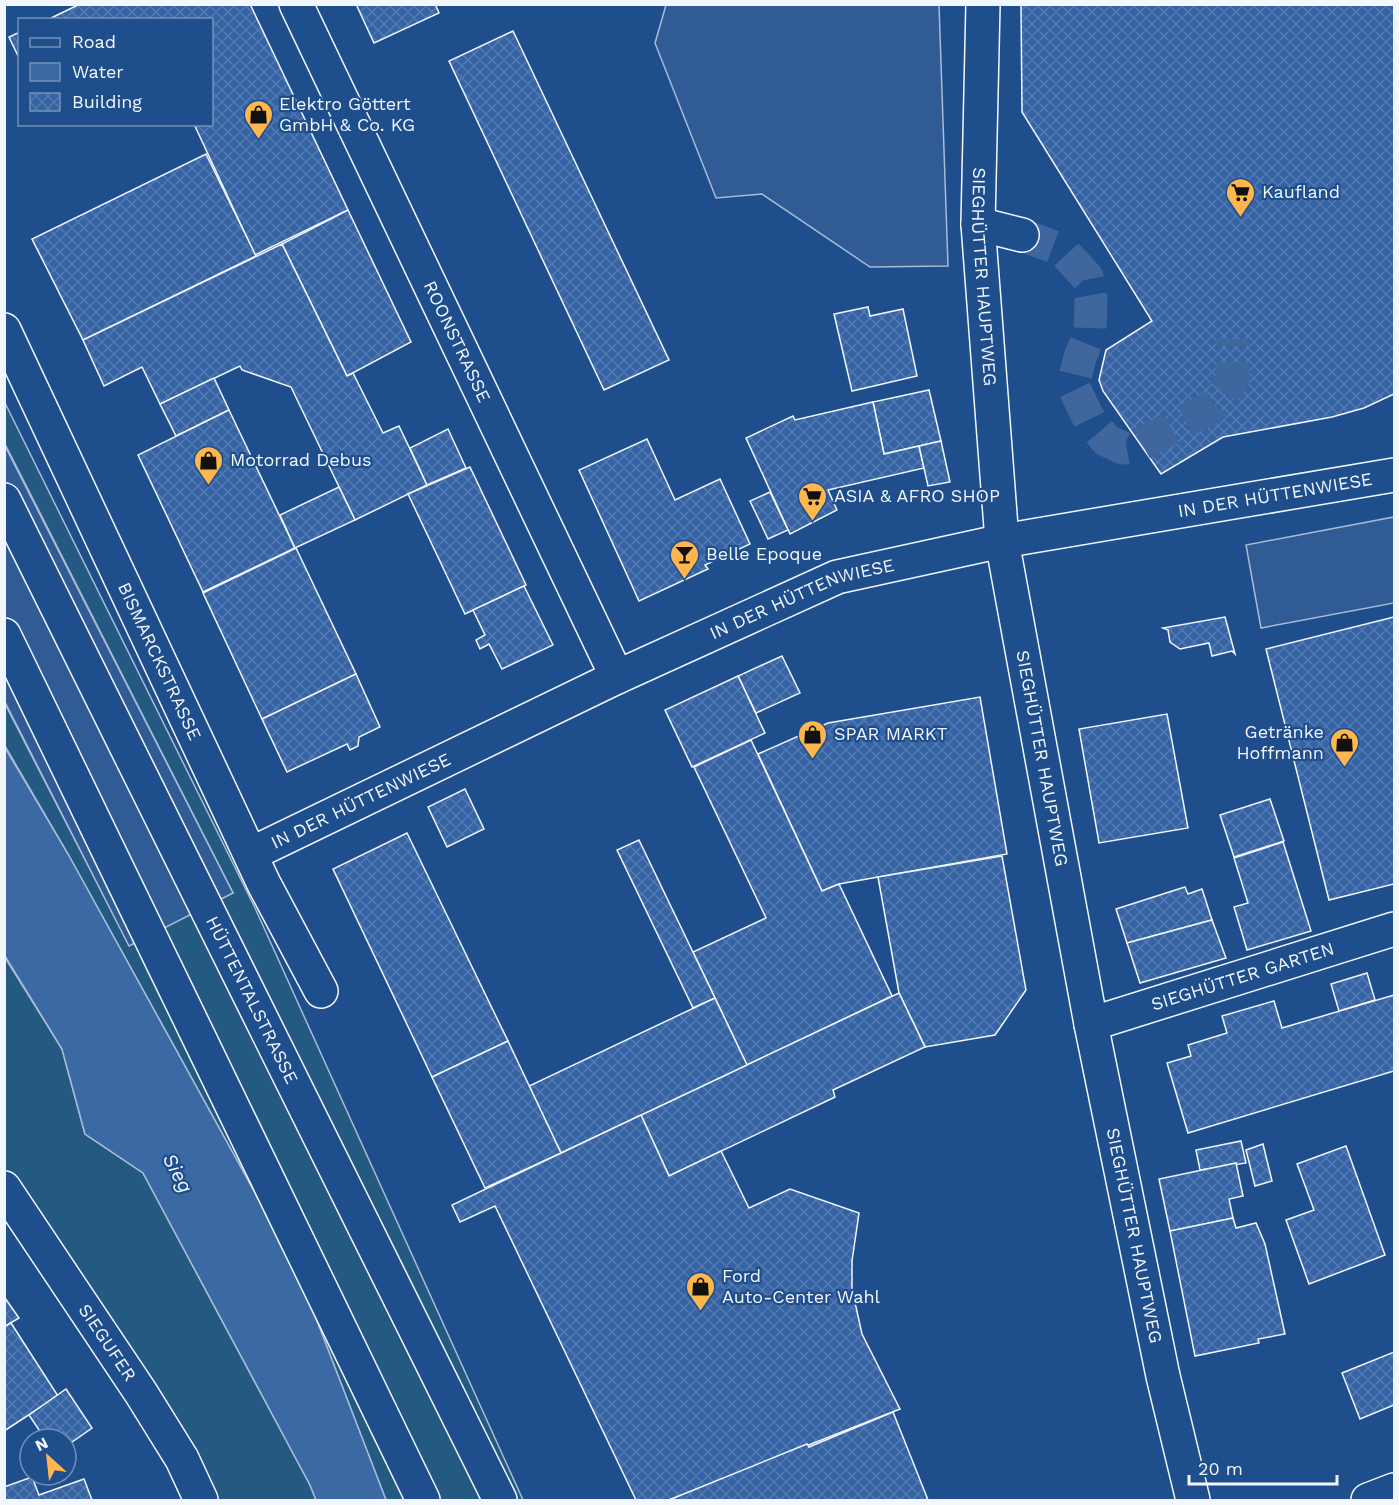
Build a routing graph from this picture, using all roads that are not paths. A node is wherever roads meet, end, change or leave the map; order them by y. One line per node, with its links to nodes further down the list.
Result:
1 (296, 4): 10 (main road, ROONSTRASSE)
2 (983, 4): 3 (main road, SIEGHÜTTER HAUPTWEG)
3 (978, 224): 4 (main road); 8 (main road, SIEGHÜTTER HAUPTWEG)
4 (1022, 235)
5 (4, 330): 11 (main road, BISMARCKSTRASSE)
6 (1395, 475): 8 (main road, IN DER HÜTTENWIESE)
7 (4, 500): 19 (main road, HÜTTENTALSTRASSE)
8 (1002, 541): 10 (main road, IN DER HÜTTENWIESE); 14 (main road, SIEGHÜTTER HAUPTWEG)
9 (4, 635): 18 (main road)
10 (617, 677): 11 (main road, IN DER HÜTTENWIESE)
11 (251, 854): 13 (main road, BISMARCKSTRASSE)
12 (1395, 929): 14 (main road, SIEGHÜTTER GARTEN)
13 (321, 991)
14 (1091, 1024): 20 (main road, SIEGHÜTTER HAUPTWEG)
15 (4, 1188): 17 (main road, SIEGUFER)
16 (1395, 1490): 21 (main road)
17 (201, 1500)
18 (423, 1500)
19 (500, 1500)
20 (1193, 1500)
21 (1368, 1500)

